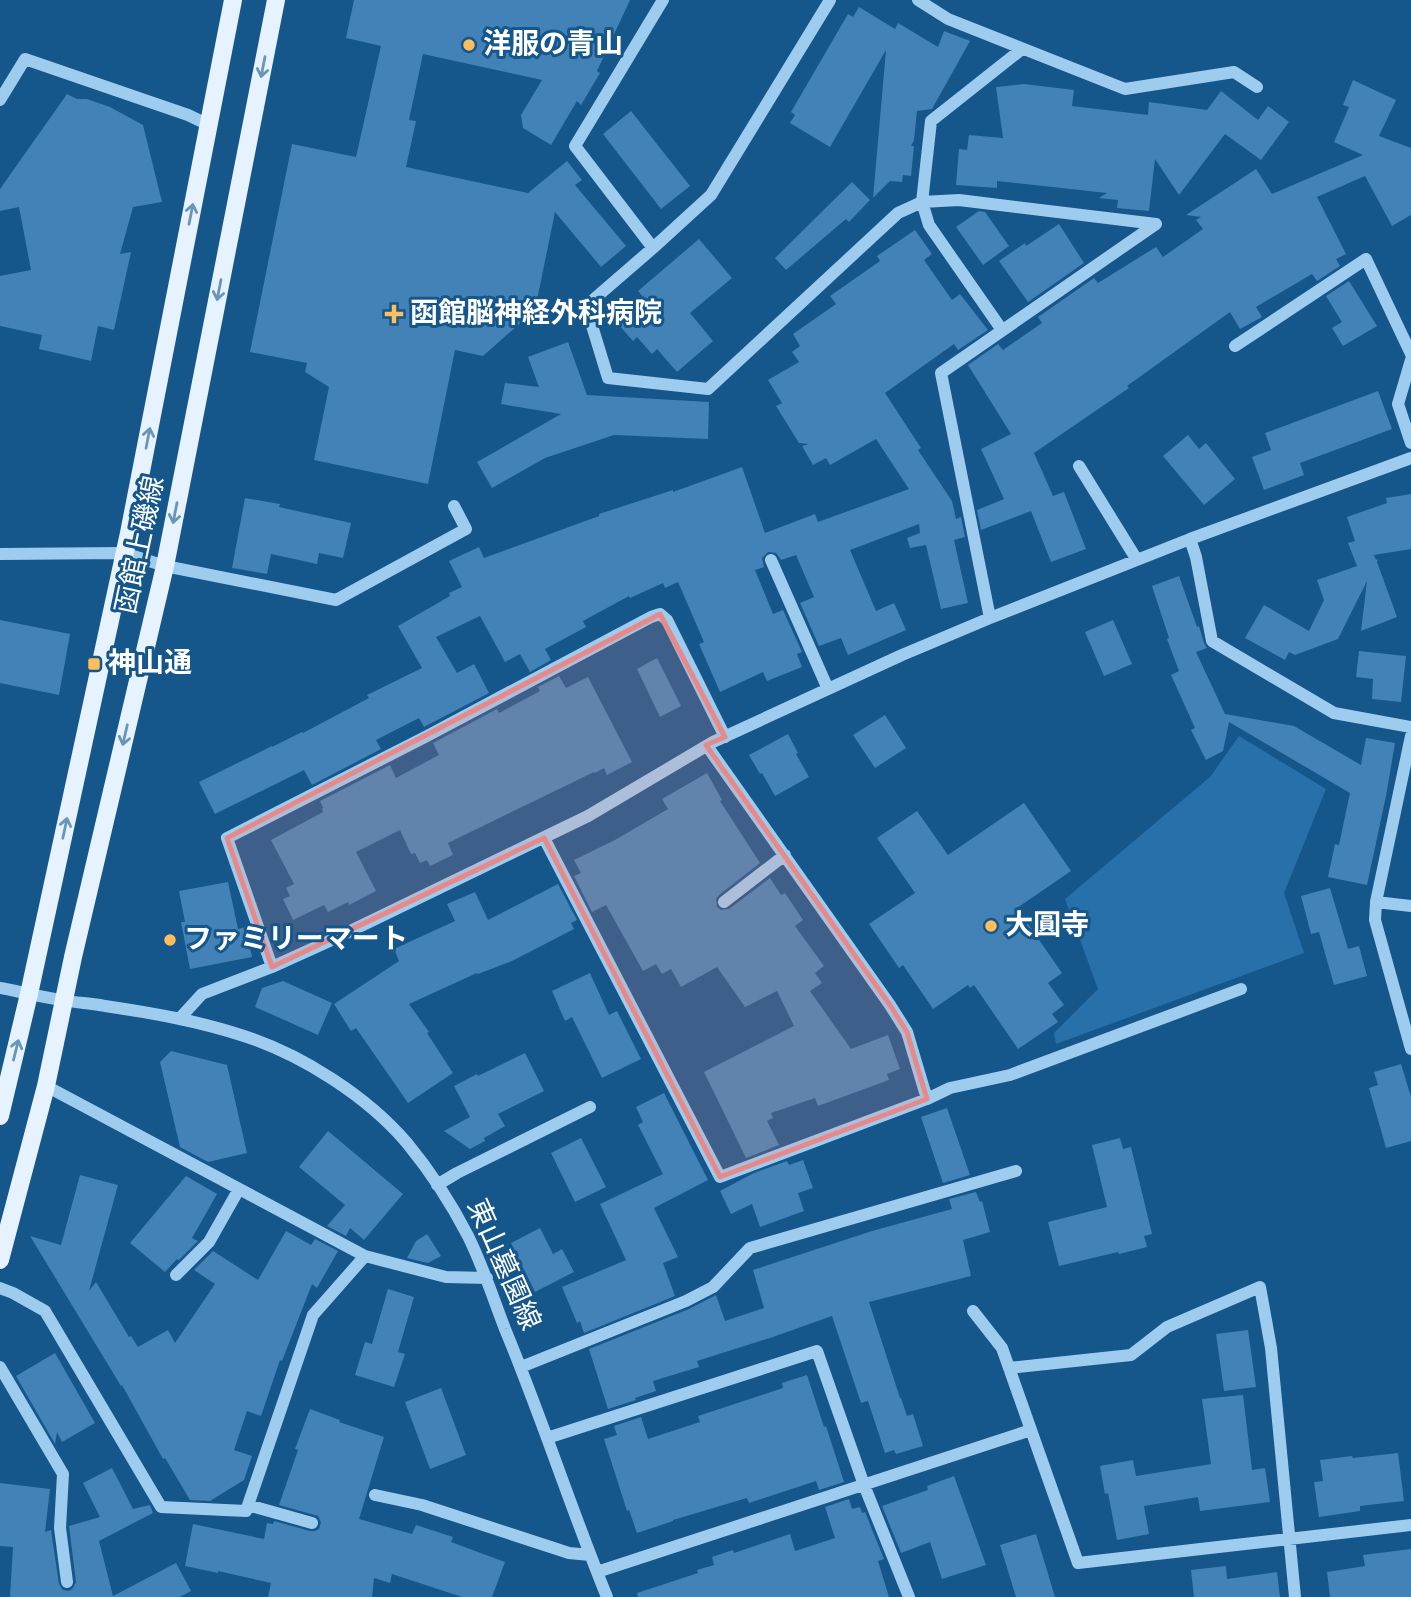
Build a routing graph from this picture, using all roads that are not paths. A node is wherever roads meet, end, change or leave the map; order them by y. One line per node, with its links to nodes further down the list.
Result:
1 (233, 0): 9 (main road, 函館上磯線)
2 (276, 0): 25 (main road, 函館上磯線, one-way to 25)
3 (663, 0): 11 (street)
4 (831, 0): 11 (street)
5 (918, 0): 6 (street)
6 (1022, 49): 7 (street); 10 (street)
7 (1257, 87)
8 (0, 100): 9 (street)
9 (209, 125): 21 (main road, 函館上磯線, one-way to 9)
10 (922, 202): 11 (street); 12 (street); 12 (street)
11 (653, 248)
12 (1002, 330): 26 (street)
13 (1235, 346): 14 (street)
14 (1411, 354)
15 (1411, 360): 16 (street)
16 (1411, 443)
17 (1411, 458): 20 (street)
18 (1079, 466): 24 (street)
19 (454, 506): 25 (street)
20 (1190, 539): 24 (street); 28 (street)
21 (124, 553): 22 (street); 25 (street); 40 (main road, 函館上磯線, one-way to 21)
22 (0, 554)
23 (771, 560): 27 (street)
24 (1138, 560): 26 (street)
25 (165, 566): 41 (main road, 函館上磯線, one-way to 41)
26 (990, 618): 27 (street)
27 (828, 689): 30 (street)
28 (1411, 727)
29 (1411, 736): 35 (street)
30 (725, 737): 31 (street); 37 (street)
31 (707, 746): 32 (street); 33 (street)
32 (544, 838): 37 (street); 45 (street)
33 (785, 855): 34 (street); 45 (street)
34 (724, 902)
35 (1376, 902): 36 (street); 43 (street)
36 (1411, 906)
37 (272, 967): 42 (street)
38 (0, 988): 40 (street, 東山墓園線)
39 (1241, 989): 45 (street)
40 (29, 994): 41 (street, 東山墓園線); 47 (main road, 函館上磯線, one-way to 40)
41 (64, 1000): 42 (street, 東山墓園線); 44 (main road, 函館上磯線)
42 (180, 1018): 49 (street, 東山墓園線)
43 (1411, 1049)
44 (46, 1086): 50 (street); 52 (main road, 函館上磯線)
45 (927, 1099)
46 (590, 1107): 49 (street)
47 (0, 1116)
48 (1016, 1171): 58 (street)
49 (438, 1185): 54 (street, 東山墓園線)
50 (239, 1189): 51 (street); 53 (street)
51 (365, 1256): 54 (street); 64 (street)
52 (0, 1261)
53 (176, 1275)
54 (487, 1278): 58 (street, 東山墓園線)
55 (0, 1289): 64 (street)
56 (972, 1311): 59 (street)
57 (0, 1367): 70 (street)
58 (521, 1367): 61 (street, 東山墓園線)
59 (1010, 1368): 60 (street); 67 (street)
60 (1031, 1430): 62 (street); 67 (street)
61 (547, 1438): 62 (street); 68 (street, 東山墓園線)
62 (864, 1485): 69 (street); 72 (street)
63 (375, 1494): 68 (street)
64 (248, 1505): 65 (street)
65 (312, 1523)
66 (1411, 1525): 67 (street)
67 (1290, 1538): 73 (street)
68 (590, 1555): 69 (street, 東山墓園線)
69 (597, 1572): 71 (street, 東山墓園線)
70 (67, 1582)
71 (607, 1597)
72 (909, 1597)
73 (1295, 1597)

